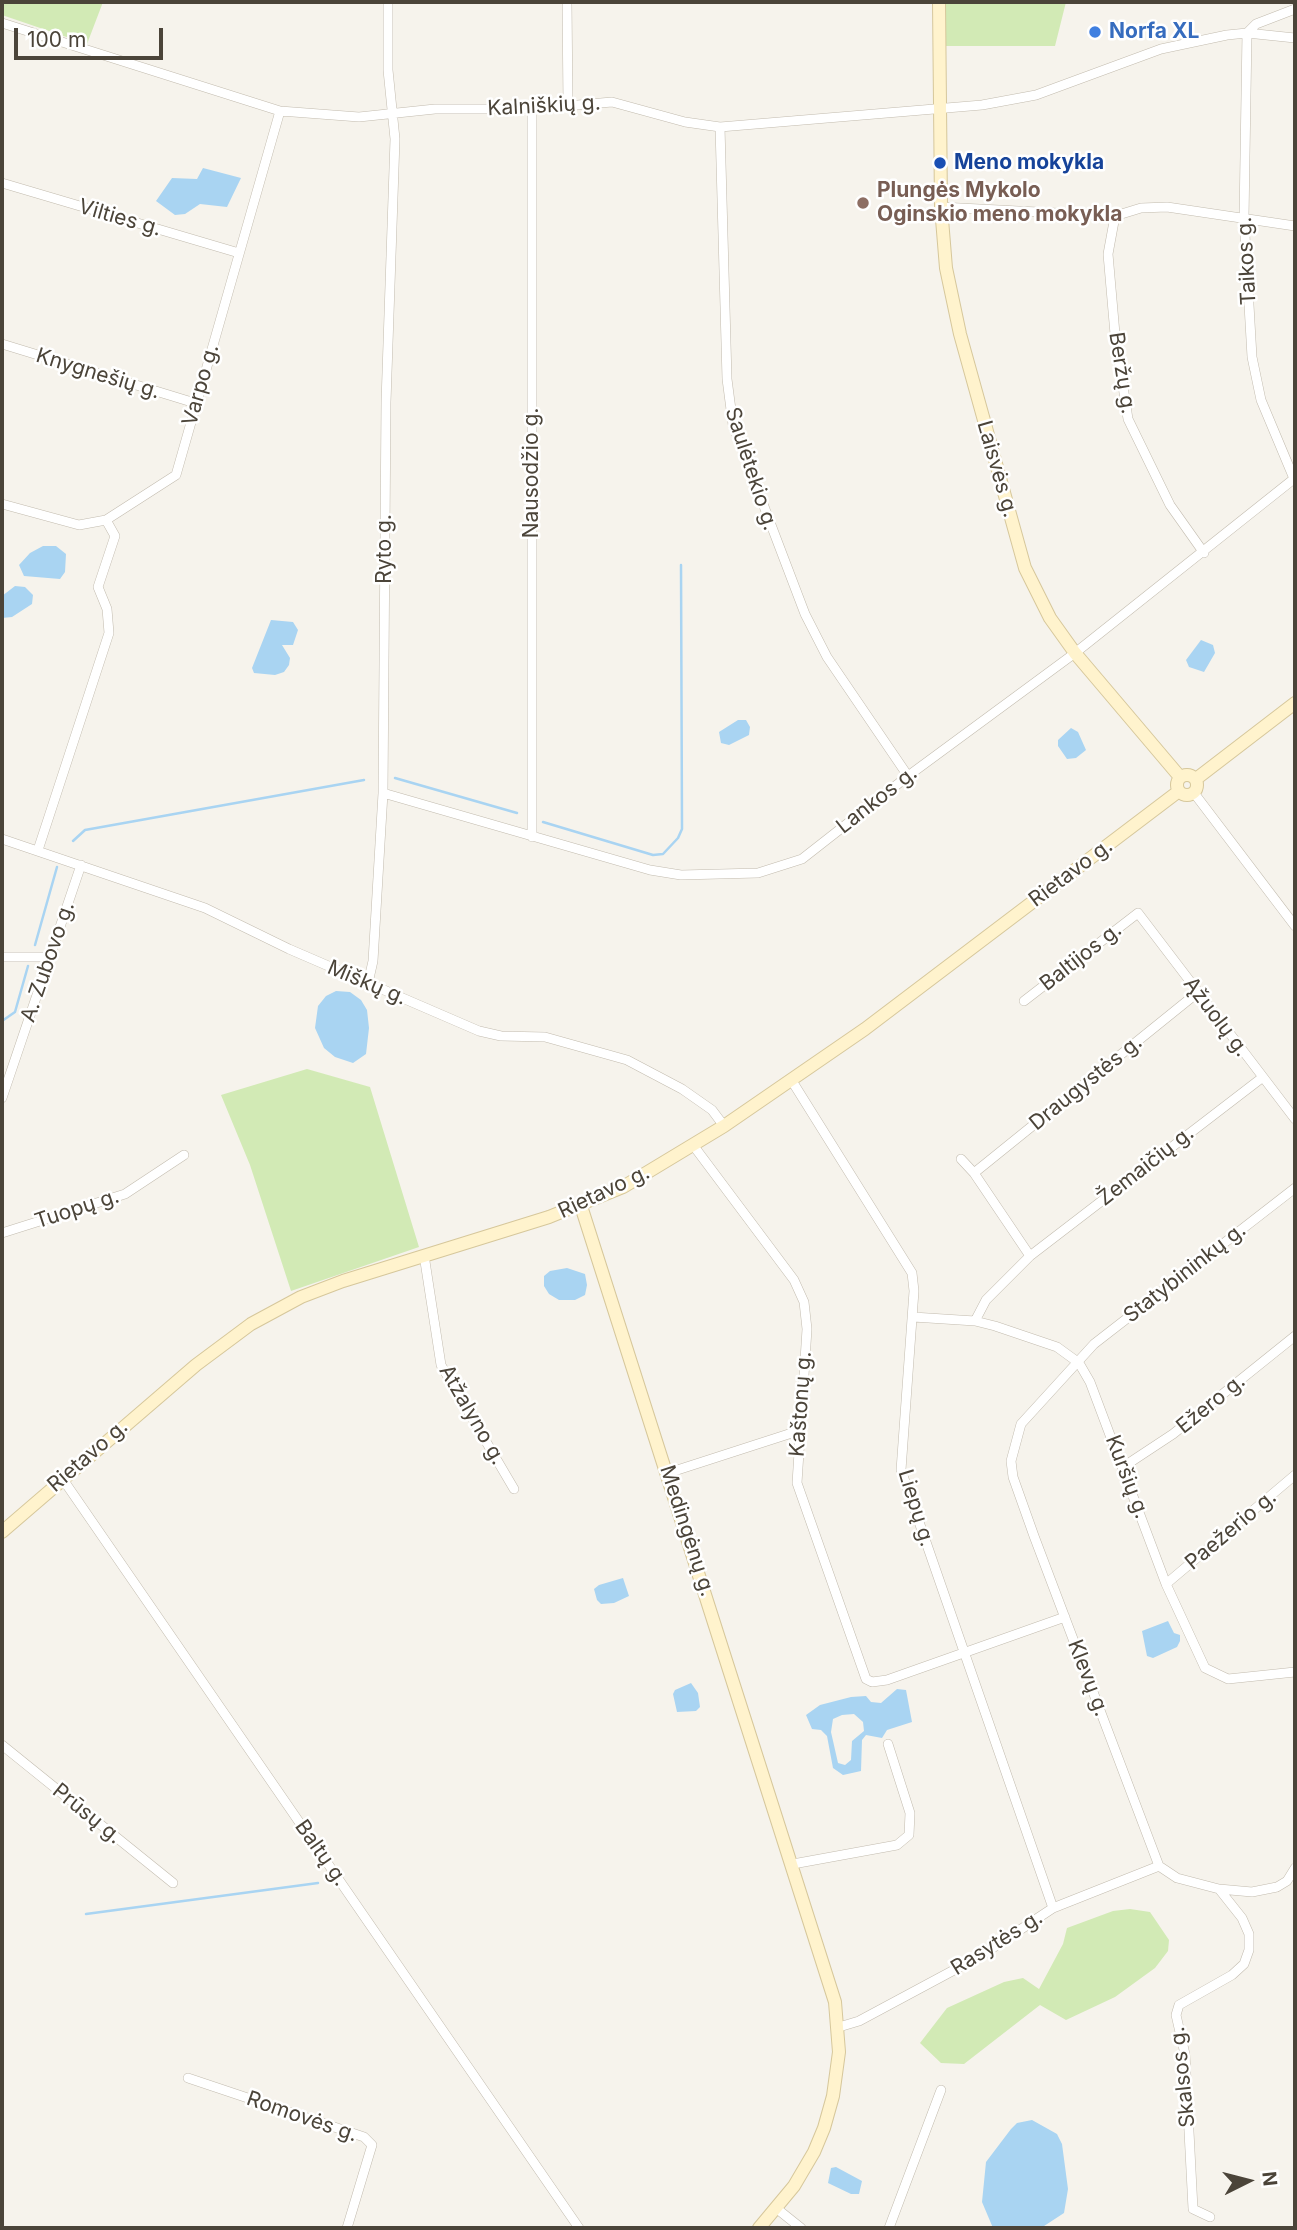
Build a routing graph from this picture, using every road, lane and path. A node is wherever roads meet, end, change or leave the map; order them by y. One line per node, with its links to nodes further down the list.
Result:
1 (388, 2): 14 (street, Ryto g.)
2 (567, 2): 10 (street)
3 (939, 2): 13 (street, Laisvės g.)
4 (1281, 2): 6 (street)
5 (1295, 9): 6 (street)
6 (1277, 14): 8 (street)
7 (2, 23): 12 (street, Kalniškių g.)
8 (1247, 33): 9 (street, Kalniškių g.); 13 (street, Kalniškių g.); 19 (street, Taikos g.)
9 (1295, 38)
10 (568, 105): 11 (street, Kalniškių g.); 15 (street, Kalniškių g.)
11 (532, 109): 14 (street, Kalniškių g.); 36 (street, Nausodžio g.)
12 (280, 111): 14 (street, Kalniškių g.); 21 (street, Varpo g.)
13 (939, 111): 15 (street, Kalniškių g.); 17 (street, Laisvės g.)
14 (393, 114): 34 (street, Ryto g.)
15 (720, 127): 30 (street, Saulėtekio g.)
16 (2, 183): 21 (street, Vilties g.)
17 (942, 207): 18 (street); 28 (street, Laisvės g.)
18 (1115, 216): 19 (street); 27 (street, Beržų g.)
19 (1244, 218): 20 (street); 24 (street, Taikos g.)
20 (1295, 226)
21 (239, 253): 23 (street, Varpo g.)
22 (2, 344): 23 (street, Knygnešių g.)
23 (195, 403): 26 (street, Varpo g.)
24 (1295, 479): 27 (street, Lankos g.)
25 (2, 503): 26 (street, Varpo g.)
26 (106, 520): 38 (street)
27 (1204, 553): 28 (street, Lankos g.)
28 (1075, 653): 30 (street, Lankos g.); 31 (street, Laisvės g.)
29 (1295, 703): 32 (street)
30 (908, 776): 36 (street, Lankos g.)
31 (1180, 777): 32 (street); 33 (street)
32 (1196, 779): 35 (street)
33 (1179, 791): 35 (street); 48 (street, Rietavo g.)
34 (383, 793): 36 (street, Lankos g.); 44 (street, Ryto g.)
35 (1194, 793): 41 (street)
36 (532, 837)
37 (2, 839): 38 (street, Miškų g.)
38 (38, 850): 39 (street, Miškų g.)
39 (81, 865): 43 (street, A. Zubovo g.); 44 (street, Miškų g.)
40 (1139, 913): 45 (street, Ąžuolų g.); 46 (street, Baltijos g.)
41 (1295, 926)
42 (2, 957): 43 (street)
43 (50, 957): 49 (street, A. Zubovo g.)
44 (368, 982): 51 (street, Miškų g.)
45 (1197, 993): 47 (street, Ąžuolų g.); 55 (street, Draugystės g.)
46 (1024, 1001)
47 (1262, 1077): 50 (street, Ąžuolų g.); 60 (street, Žemaičių g.)
48 (792, 1081): 51 (street, Rietavo g.); 61 (street, Liepų g.)
49 (2, 1098)
50 (1295, 1119)
51 (724, 1126): 52 (street, Rietavo g.)
52 (693, 1145): 57 (street, Rietavo g.); 65 (street, Kaštonų g.)
53 (184, 1156): 58 (street, Tuopų g.)
54 (961, 1159): 55 (street)
55 (974, 1173): 60 (street)
56 (1295, 1188): 64 (street, Statybininkų g.)
57 (581, 1206): 59 (street, Rietavo g.); 67 (street, Medingėnų g.)
58 (2, 1233)
59 (424, 1255): 69 (street, Rietavo g.); 70 (street, Atžalyno g.)
60 (1030, 1256): 62 (street, Žemaičių g.)
61 (913, 1317): 62 (street); 74 (street, Liepų g.)
62 (975, 1321): 64 (street)
63 (1295, 1336): 66 (street, Ežero g.)
64 (1079, 1363): 66 (street, Kuršių g.); 73 (street, Klevų g.)
65 (798, 1431): 67 (street); 74 (street, Kaštonų g.)
66 (1123, 1467): 72 (street, Kuršių g.)
67 (668, 1473): 78 (street, Medingėnų g.)
68 (1295, 1475): 72 (street, Paežerio g.)
69 (62, 1478): 71 (street, Rietavo g.); 90 (street, Baltų g.)
70 (514, 1489)
71 (2, 1532)
72 (1166, 1584): 75 (street, Kuršių g.)
73 (1065, 1617): 74 (street); 79 (street, Klevų g.)
74 (965, 1654): 83 (street, Liepų g.)
75 (1295, 1672)
76 (888, 1744): 78 (street)
77 (2, 1745): 81 (street, Prūsų g.)
78 (791, 1860): 84 (street, Medingėnų g.)
79 (1158, 1866): 82 (street); 83 (street, Rasytės g.)
80 (1295, 1868): 82 (street)
81 (173, 1883)
82 (1219, 1889): 88 (street, Skalsos g.)
83 (1053, 1908): 84 (street, Rasytės g.)
84 (839, 2027): 87 (street, Medingėnų g.)
85 (188, 2078): 89 (street, Romovės g.)
86 (941, 2090): 93 (street)
87 (776, 2208): 91 (street, Medingėnų g.); 92 (street)
88 (1210, 2217)
89 (347, 2228)
90 (579, 2228)
91 (759, 2228)
92 (801, 2228)
93 (889, 2228)

